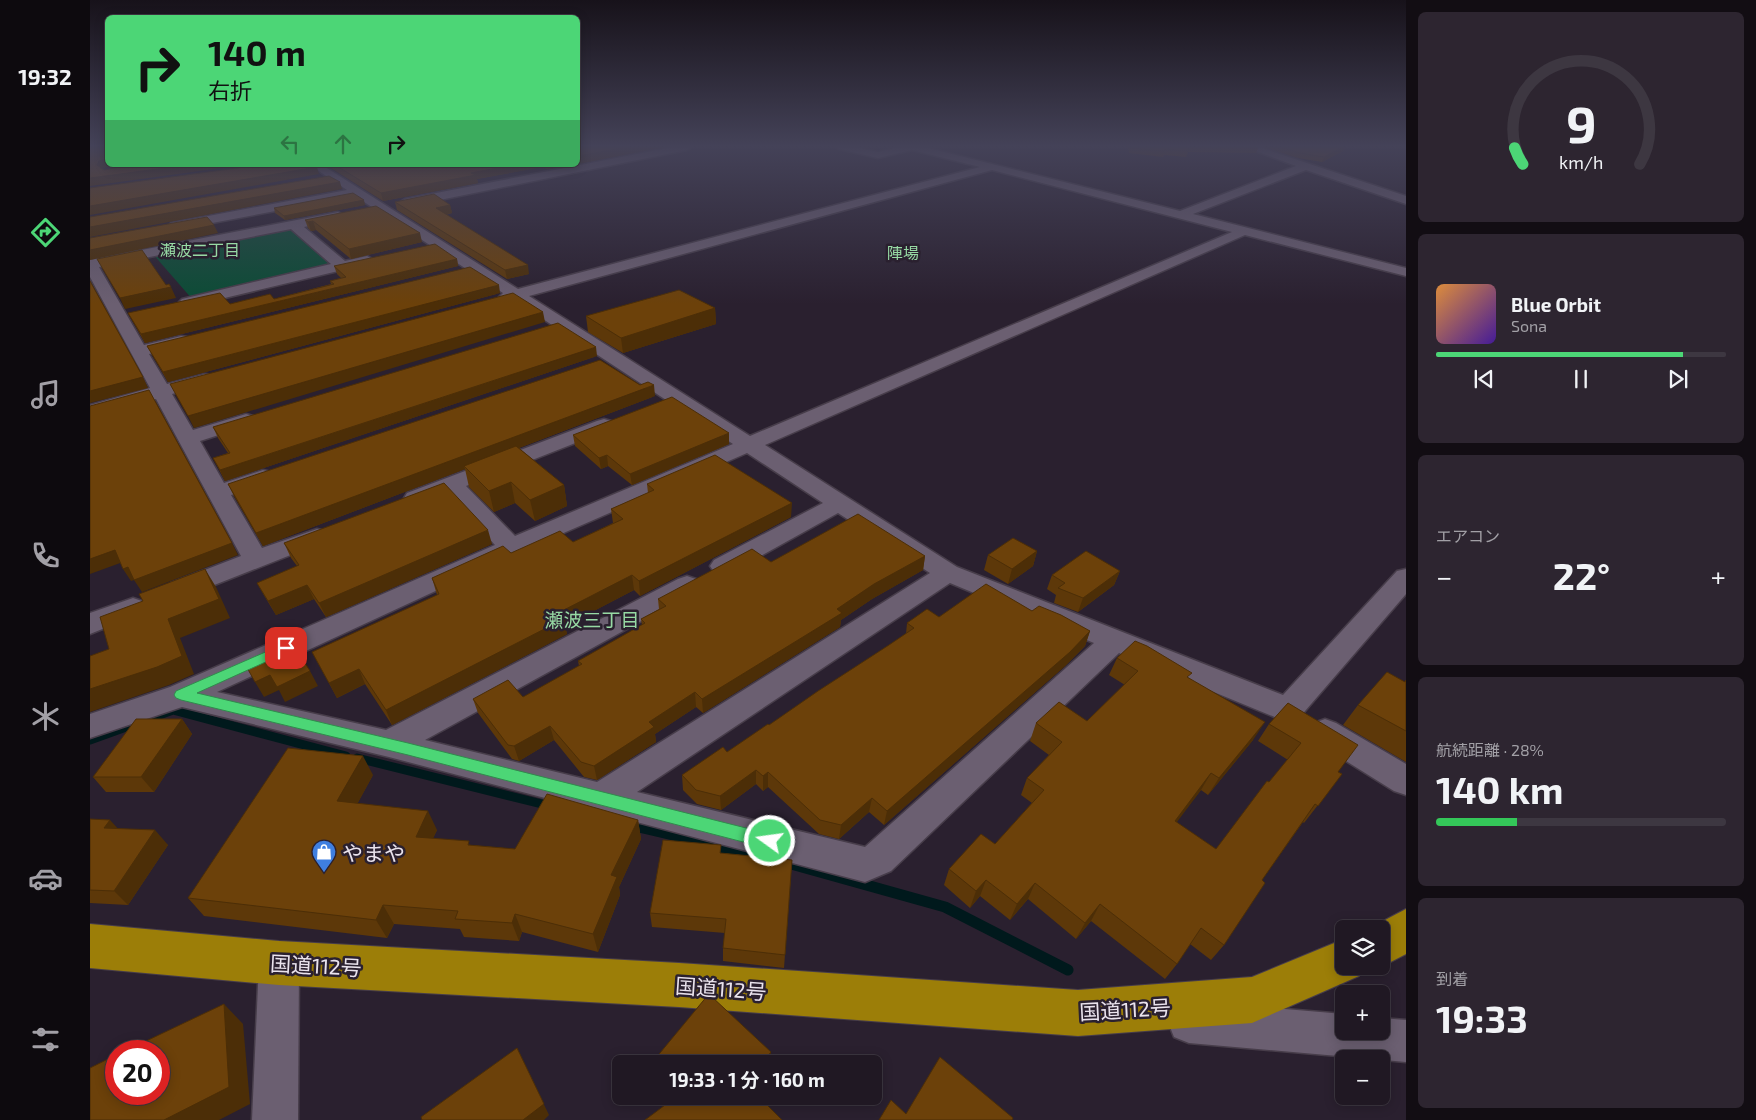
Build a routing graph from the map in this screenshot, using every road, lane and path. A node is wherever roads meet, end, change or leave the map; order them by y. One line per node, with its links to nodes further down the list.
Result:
1 (354, 199): 6 (street)
2 (400, 199): 6 (street)
3 (871, 199): 15 (street)
4 (1119, 199): 7 (street)
5 (1221, 199): 7 (street)
6 (363, 206): 8 (street); 9 (street); 15 (street)
7 (1181, 215): 10 (street)
8 (294, 225): 12 (street); 13 (street)
9 (166, 227)
10 (1244, 231): 14 (street); 27 (street)
11 (380, 258): 13 (street)
12 (90, 265): 18 (street)
13 (342, 266): 16 (street)
14 (1406, 272)
15 (506, 297): 21 (street)
16 (175, 304)
17 (198, 337): 18 (street)
18 (140, 351): 20 (street)
19 (220, 376): 20 (street)
20 (162, 391): 23 (street); 26 (street)
21 (676, 397): 22 (street); 27 (street)
22 (649, 408)
23 (90, 411)
24 (263, 415): 26 (street)
25 (622, 418): 29 (street)
26 (188, 438): 30 (street)
27 (749, 444): 31 (street); 34 (street)
28 (284, 470): 30 (street)
29 (452, 484): 32 (street); 34 (street)
30 (218, 492): 35 (street)
31 (840, 503): 36 (street); 43 (street)
32 (396, 506)
33 (340, 527): 35 (street)
34 (511, 547): 40 (street)
35 (256, 560): 38 (street)
36 (948, 573): 39 (street); 45 (street)
37 (1406, 577): 41 (street)
38 (90, 624)
39 (1115, 640): 41 (street); 45 (street)
40 (181, 695): 42 (street); 43 (street)
41 (1288, 710): 44 (street)
42 (90, 726)
43 (389, 744): 45 (street)
44 (1406, 781)
45 (600, 798)
46 (1406, 930): 47 (highway)
47 (1390, 940)
48 (90, 946): 49 (highway, 国道112号)
49 (279, 963): 51 (highway, 国道112号); 53 (street)
50 (1335, 965): 51 (highway, 国道112号)
51 (1078, 1013): 52 (street)
52 (1406, 1041)
53 (275, 1120)

